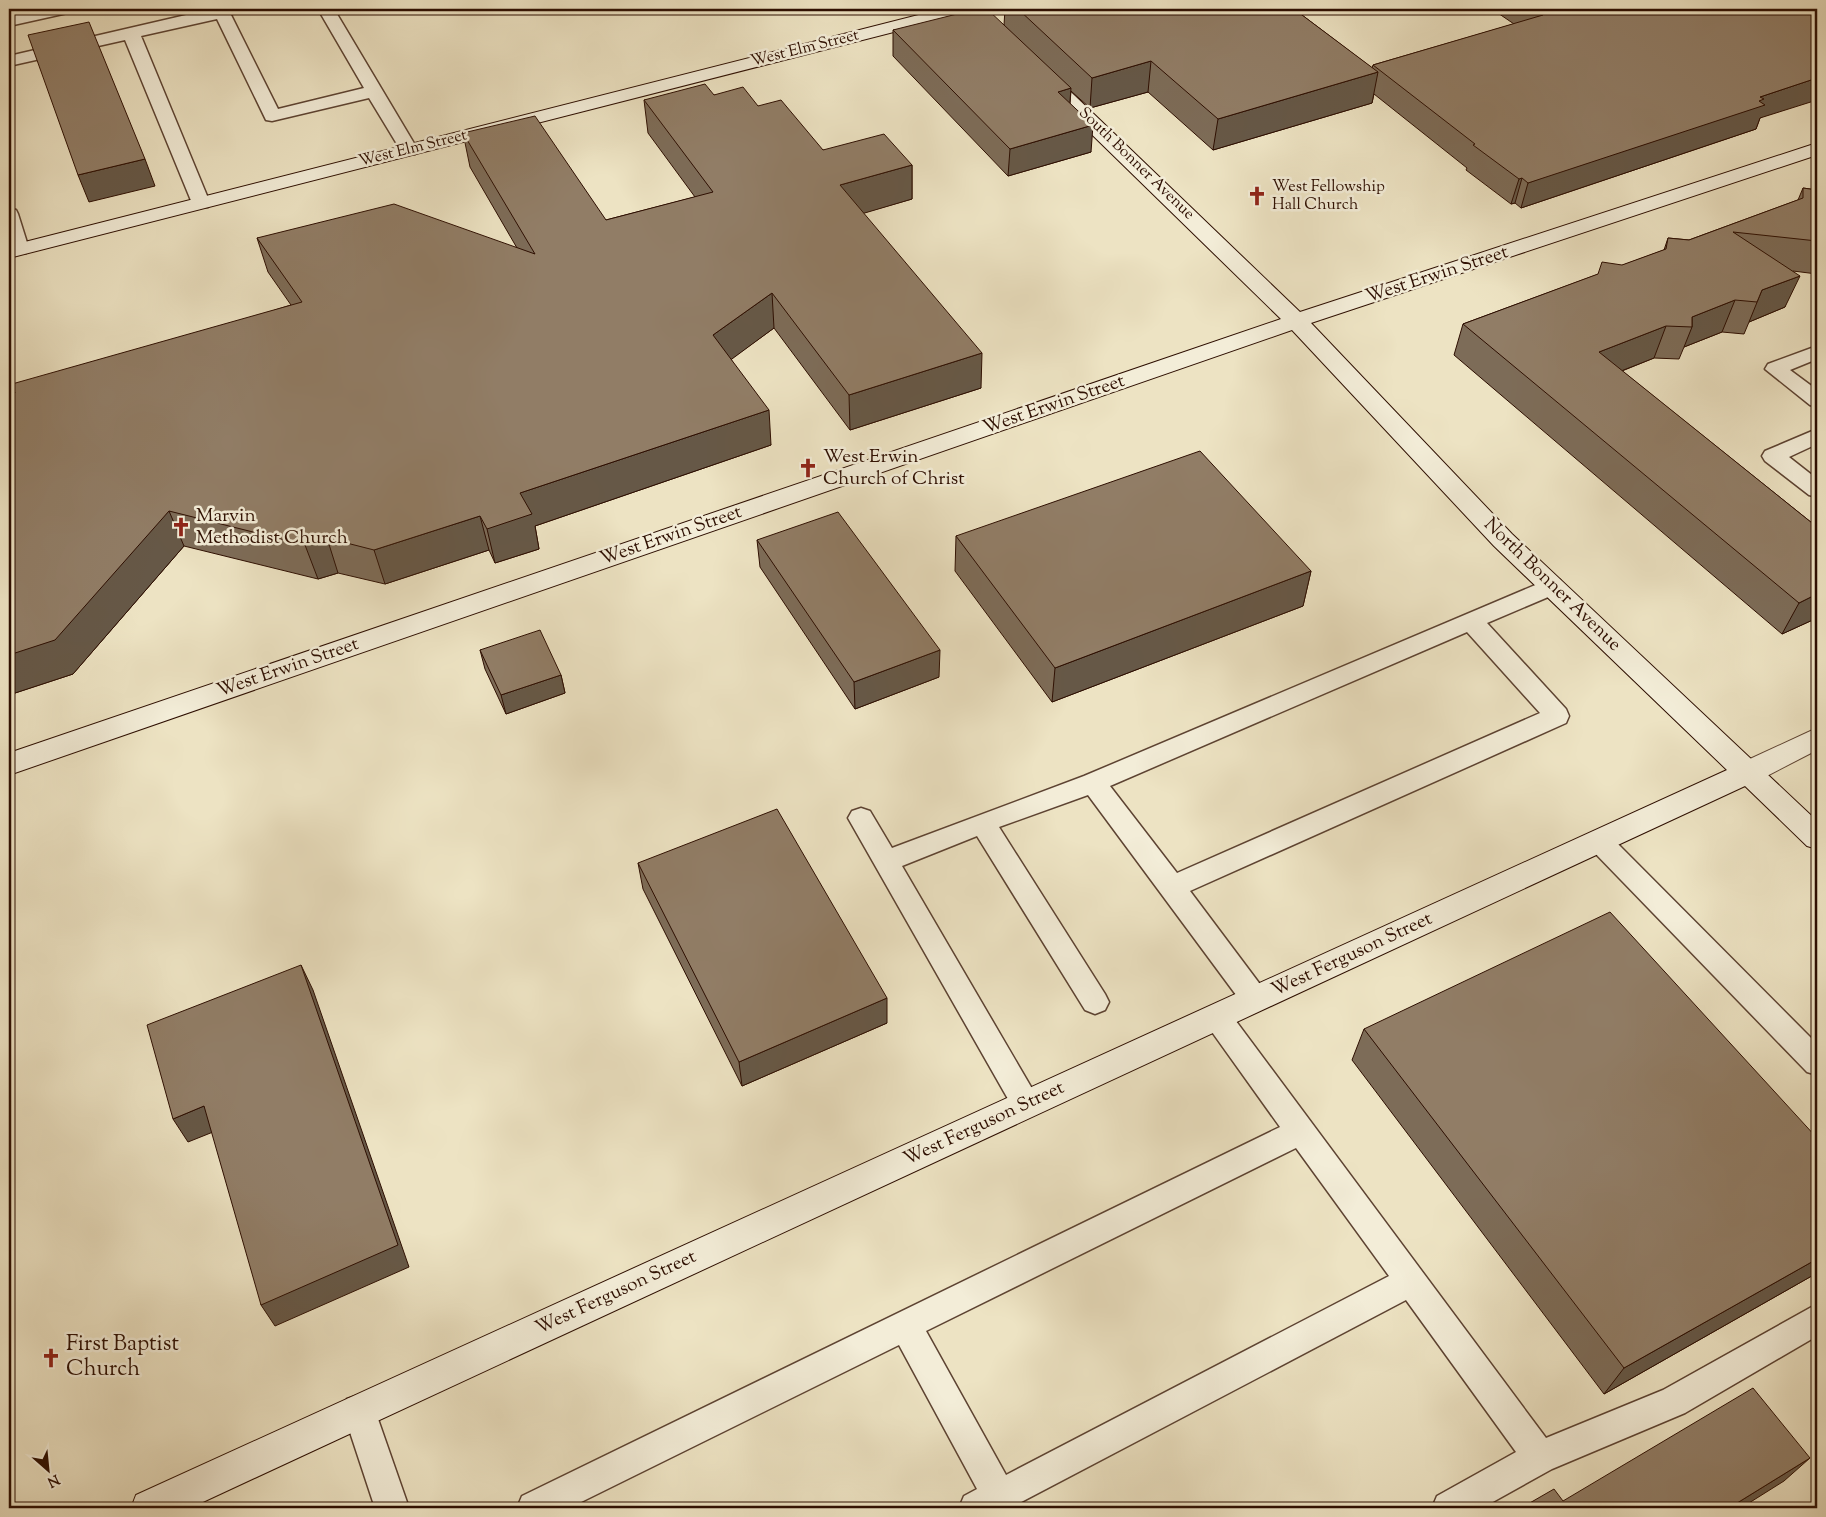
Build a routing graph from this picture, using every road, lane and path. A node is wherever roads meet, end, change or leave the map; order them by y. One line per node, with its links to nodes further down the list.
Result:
1 (66, 9): 5 (lane)
2 (326, 9): 9 (lane)
3 (224, 10): 6 (lane); 9 (lane)
4 (971, 11): 10 (main road, West Elm Street)
5 (9, 21)
6 (131, 33): 7 (lane); 12 (lane)
7 (9, 61)
8 (1030, 64): 15 (main road, South Bonner Avenue)
9 (375, 91): 10 (lane)
10 (409, 150): 12 (main road, West Elm Street)
11 (1816, 150): 15 (main road, West Erwin Street)
12 (202, 203): 14 (main road, West Elm Street)
13 (9, 214): 14 (lane)
14 (14, 251)
15 (1296, 322): 20 (main road, North Bonner Avenue); 23 (main road, West Erwin Street)
16 (1817, 352): 17 (lane)
17 (1817, 400)
18 (1817, 436): 19 (lane)
19 (1817, 490)
20 (1552, 586): 21 (lane); 24 (main road, North Bonner Avenue)
21 (1470, 621): 25 (lane); 31 (lane)
22 (1817, 738): 24 (main road, West Ferguson Street)
23 (9, 764)
24 (1749, 772): 28 (main road, North Bonner Avenue); 29 (main road, West Ferguson Street)
25 (1093, 782): 27 (lane); 31 (lane)
26 (862, 818): 30 (lane)
27 (982, 823): 30 (lane); 33 (lane)
28 (1817, 838)
29 (1599, 841): 32 (main road, West Ferguson Street); 35 (lane)
30 (886, 862): 36 (lane)
31 (1172, 887): 32 (lane)
32 (1255, 999): 34 (main road, West Ferguson Street)
33 (1095, 1002)
34 (1217, 1017): 36 (main road, West Ferguson Street); 37 (lane)
35 (1817, 1063)
36 (1026, 1104): 41 (main road, West Ferguson Street)
37 (1301, 1132): 38 (lane); 40 (lane)
38 (1410, 1280): 42 (lane); 43 (lane)
39 (1817, 1318): 42 (lane)
40 (906, 1326): 43 (lane); 46 (lane)
41 (360, 1411): 44 (main road, West Ferguson Street); 45 (lane)
42 (1540, 1457): 47 (lane)
43 (987, 1502)
44 (149, 1508)
45 (392, 1508)
46 (534, 1508)
47 (1449, 1508)

